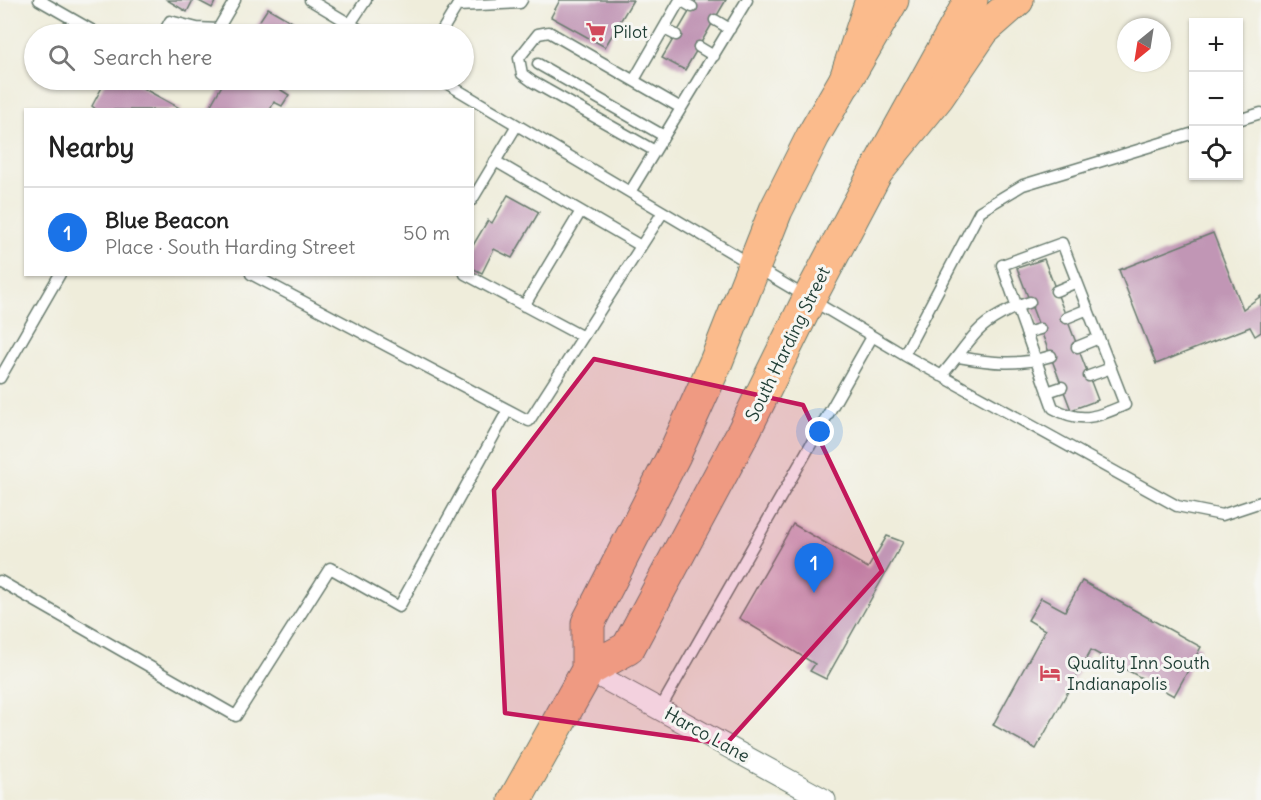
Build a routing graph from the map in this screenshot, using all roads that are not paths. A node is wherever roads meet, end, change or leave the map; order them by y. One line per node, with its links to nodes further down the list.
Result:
1 (39, 0): 16 (lane)
2 (235, 0): 19 (lane)
3 (309, 0): 20 (lane)
4 (366, 0): 20 (lane)
5 (478, 0): 12 (lane)
6 (522, 0): 12 (lane)
7 (680, 0): 14 (lane); 22 (lane)
8 (872, 0): 29 (main road)
9 (892, 0): 29 (main road)
10 (971, 0): 39 (main road, South Harding Street)
11 (1017, 0): 39 (main road)
12 (459, 1): 21 (lane)
13 (746, 1): 23 (lane)
14 (692, 7)
15 (715, 20): 23 (lane)
16 (81, 24)
17 (168, 24): 18 (lane)
18 (182, 24)
19 (221, 24)
20 (350, 24)
21 (446, 24)
22 (664, 28): 24 (lane); 28 (lane)
23 (730, 29): 26 (lane)
24 (676, 35)
25 (699, 47): 26 (lane)
26 (714, 56): 31 (lane)
27 (538, 64): 36 (lane)
28 (634, 80): 31 (lane); 37 (lane)
29 (845, 82): 45 (main road)
30 (458, 90): 34 (lane)
31 (681, 108): 36 (lane)
32 (1261, 113): 33 (lane)
33 (1243, 119)
34 (517, 125): 38 (lane); 40 (lane)
35 (1189, 135): 63 (lane)
36 (664, 136): 37 (lane)
37 (655, 151): 40 (lane)
38 (495, 161): 41 (lane); 42 (lane)
39 (876, 172): 51 (main road, South Harding Street)
40 (630, 192): 43 (lane)
41 (474, 197)
42 (581, 211): 44 (lane); 53 (lane)
43 (663, 212): 44 (lane); 45 (lane)
44 (641, 246): 59 (lane)
45 (754, 267): 51 (lane); 76 (main road)
46 (59, 276): 70 (lane)
47 (255, 276): 73 (lane)
48 (469, 276): 53 (lane)
49 (1077, 282): 50 (lane); 54 (lane); 55 (lane)
50 (1056, 291)
51 (809, 299): 60 (lane); 76 (main road, South Harding Street)
52 (1030, 302): 54 (lane)
53 (524, 306): 59 (lane)
54 (1016, 306): 58 (lane); 65 (lane)
55 (1088, 309): 56 (lane); 61 (lane)
56 (1066, 318)
57 (1040, 329): 58 (lane)
58 (1026, 333): 66 (lane)
59 (583, 337): 73 (lane)
60 (872, 337): 63 (lane); 77 (lane)
61 (1099, 338): 62 (lane); 67 (lane)
62 (1077, 346)
63 (904, 355): 68 (lane)
64 (1051, 356): 66 (lane)
65 (959, 357): 66 (lane); 68 (lane)
66 (1036, 361): 72 (lane)
67 (1111, 368): 69 (lane); 72 (lane)
68 (941, 376): 74 (lane)
69 (1089, 376)
70 (0, 378)
71 (1062, 387): 72 (lane)
72 (1047, 392)
73 (508, 410): 75 (lane)
74 (1261, 502)
75 (0, 581)
76 (588, 670): 77 (street, Harco Lane); 78 (main road)
77 (660, 709): 79 (street, Harco Lane)
78 (515, 800)
79 (825, 800)

